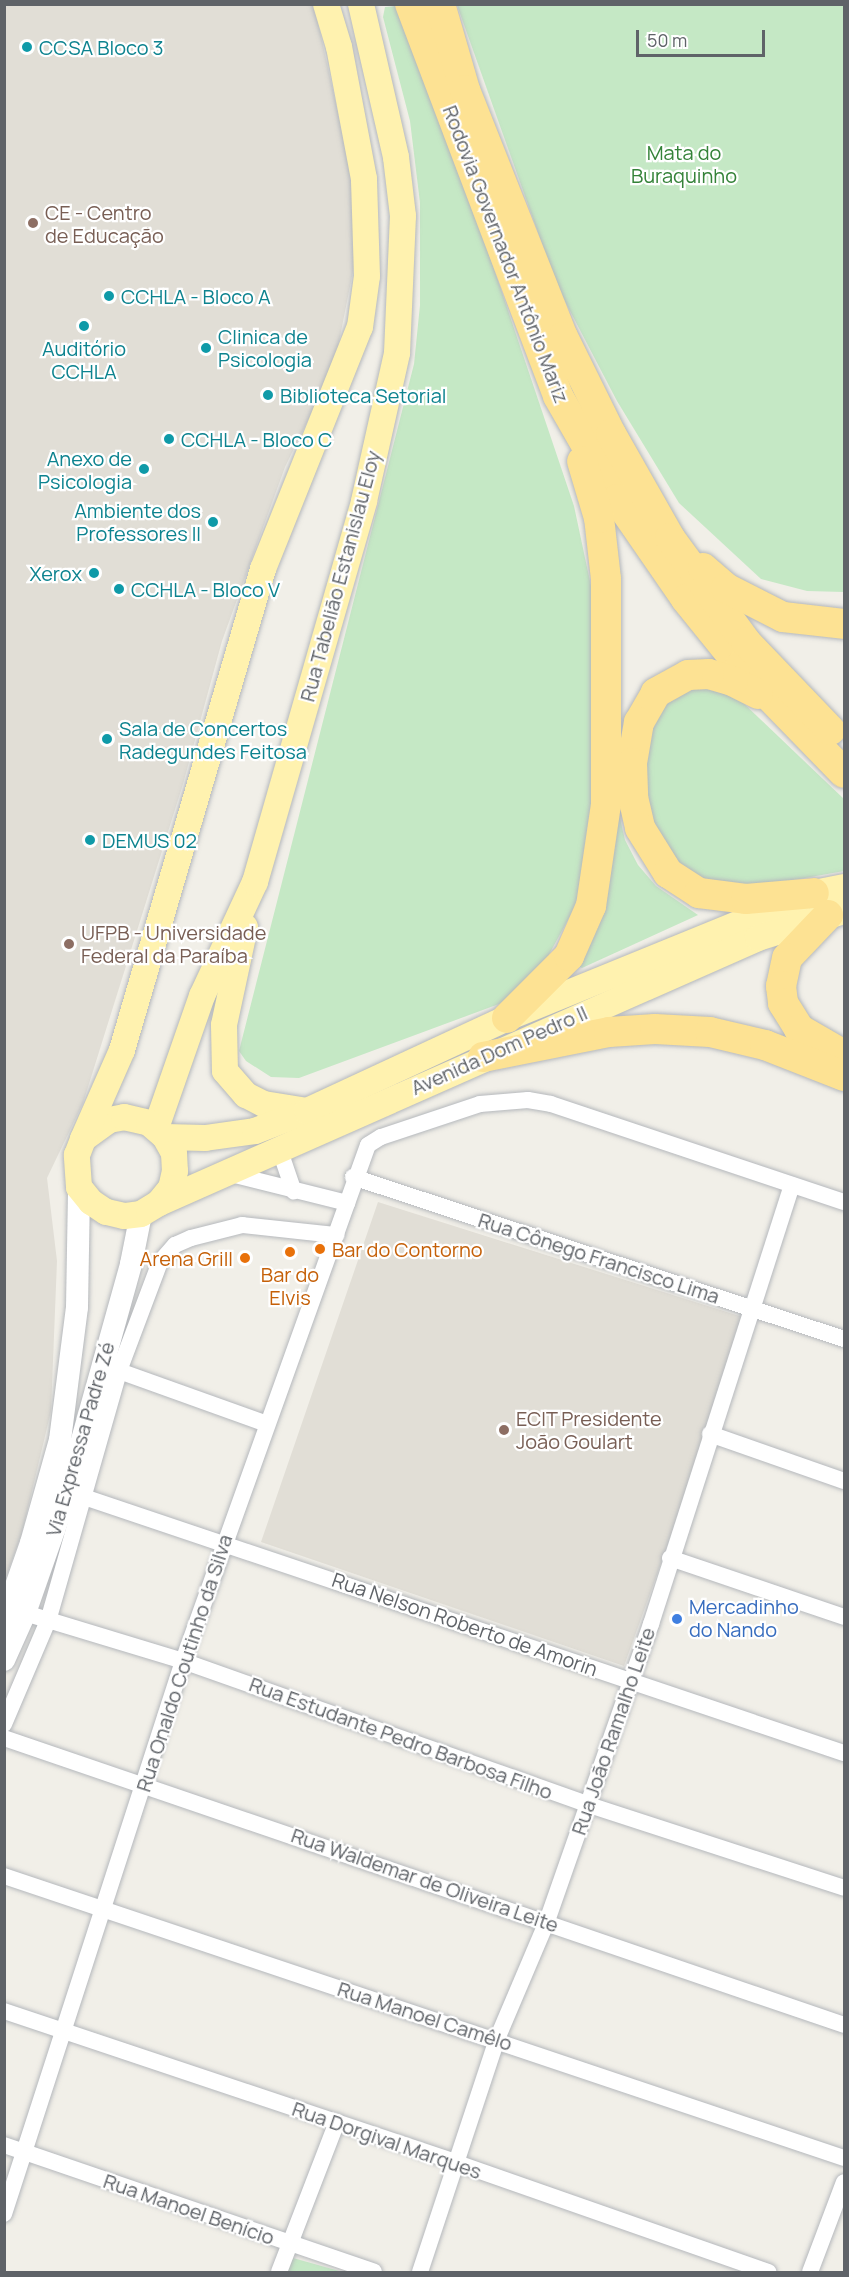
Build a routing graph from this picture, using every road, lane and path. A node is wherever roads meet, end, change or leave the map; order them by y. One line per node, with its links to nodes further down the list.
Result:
1 (326, 4): 20 (main road)
2 (361, 4): 11 (main road, Rua Tabelião Estanislau Eloy)
3 (411, 4): 5 (highway, Rodovia Governador Antônio Mariz)
4 (440, 4): 6 (highway, Rodovia Governador Antônio Mariz)
5 (558, 396): 8 (highway, Rodovia Governador Antônio Mariz); 14 (highway)
6 (670, 538): 7 (highway); 9 (highway, Rodovia Governador Antônio Mariz)
7 (844, 624)
8 (780, 709): 10 (highway, Rodovia Governador Antônio Mariz); 13 (highway)
9 (844, 745)
10 (844, 773)
11 (255, 882): 18 (main road); 19 (main road, Rua Tabelião Estanislau Eloy)
12 (844, 887): 13 (main road, Avenida Dom Pedro II)
13 (829, 906): 14 (main road, Avenida Dom Pedro II); 15 (highway); 16 (main road, Avenida Dom Pedro II)
14 (507, 1017): 18 (main road, Avenida Dom Pedro II)
15 (844, 1055)
16 (483, 1057): 17 (highway); 21 (main road, Avenida Dom Pedro II)
17 (844, 1076)
18 (307, 1111): 19 (main road, Avenida Dom Pedro II)
19 (160, 1132): 20 (main road); 29 (main road)
20 (83, 1139): 25 (main road)
21 (279, 1148): 22 (main road, Avenida Dom Pedro II); 26 (street)
22 (227, 1173): 26 (street); 29 (main road, Avenida Dom Pedro II)
23 (353, 1177): 24 (street, Rua Onaldo Coutinho da Silva); 28 (street, Rua Onaldo Coutinho da Silva); 31 (street, Rua Cônego Francisco Lima)
24 (792, 1185): 27 (street, Rua Onaldo Coutinho da Silva); 31 (street, Rua João Ramalho Leite)
25 (79, 1187): 29 (main road); 40 (main road, Via Expressa Padre Zé)
26 (294, 1192): 28 (street)
27 (844, 1202)
28 (347, 1203): 30 (street, Rua Onaldo Coutinho da Silva)
29 (150, 1208): 40 (main road, Via Expressa Padre Zé)
30 (336, 1234): 33 (street); 34 (street, Rua Onaldo Coutinho da Silva)
31 (753, 1308): 32 (street, Rua Cônego Francisco Lima); 35 (street, Rua João Ramalho Leite)
32 (844, 1339)
33 (119, 1371): 34 (street); 37 (street)
34 (267, 1424): 38 (street, Rua Onaldo Coutinho da Silva)
35 (710, 1434): 36 (street); 39 (street, Rua João Ramalho Leite)
36 (844, 1481)
37 (84, 1497): 38 (street, Rua Nelson Roberto de Amorin); 42 (street)
38 (223, 1542): 44 (street, Rua Onaldo Coutinho da Silva); 45 (street, Rua Nelson Roberto de Amorin)
39 (670, 1558): 41 (street); 45 (street, Rua João Ramalho Leite)
40 (15, 1617): 42 (street, Rua Estudante Pedro Barbosa Filho); 43 (main road, Via Expressa Padre Zé)
41 (844, 1617)
42 (48, 1621): 44 (street, Rua Estudante Pedro Barbosa Filho); 46 (street)
43 (4, 1660)
44 (183, 1661): 49 (street, Rua Onaldo Coutinho da Silva); 50 (street, Rua Estudante Pedro Barbosa Filho)
45 (628, 1679): 48 (street, Rua Nelson Roberto de Amorin); 50 (street, Rua João Ramalho Leite)
46 (4, 1724)
47 (4, 1738): 49 (street, Rua Waldemar de Oliveira Leite)
48 (844, 1753)
49 (143, 1786): 53 (street, Rua Onaldo Coutinho da Silva); 54 (street, Rua Waldemar de Oliveira Leite)
50 (586, 1804): 52 (street, Rua Estudante Pedro Barbosa Filho); 54 (street, Rua João Ramalho Leite)
51 (4, 1875): 53 (street, Rua Manoel Camêlo)
52 (844, 1888)
53 (104, 1912): 57 (street, Rua Onaldo Coutinho da Silva); 58 (street, Rua Manoel Camêlo)
54 (547, 1921): 56 (street, Rua Waldemar de Oliveira Leite); 58 (street, Rua João Ramalho Leite)
55 (4, 2011): 57 (street, Rua Dorgival Marques)
56 (844, 2025)
57 (64, 2032): 59 (street, Rua Dorgival Marques); 61 (street, Rua Onaldo Coutinho da Silva)
58 (497, 2039): 62 (street, Rua Manoel Camêlo); 63 (street, Rua João Ramalho Leite)
59 (337, 2122): 63 (street, Rua Dorgival Marques); 66 (street)
60 (4, 2145): 61 (street, Rua Manoel Benício)
61 (25, 2152): 65 (street, Rua Onaldo Coutinho da Silva); 66 (street, Rua Manoel Benício)
62 (844, 2158)
63 (457, 2163): 69 (street, Rua João Ramalho Leite); 70 (street, Rua Dorgival Marques)
64 (844, 2182): 71 (street)
65 (4, 2214)
66 (290, 2244): 67 (street); 68 (street, Rua Manoel Benício)
67 (279, 2272)
68 (374, 2272)
69 (420, 2272)
70 (768, 2272)
71 (810, 2272)

